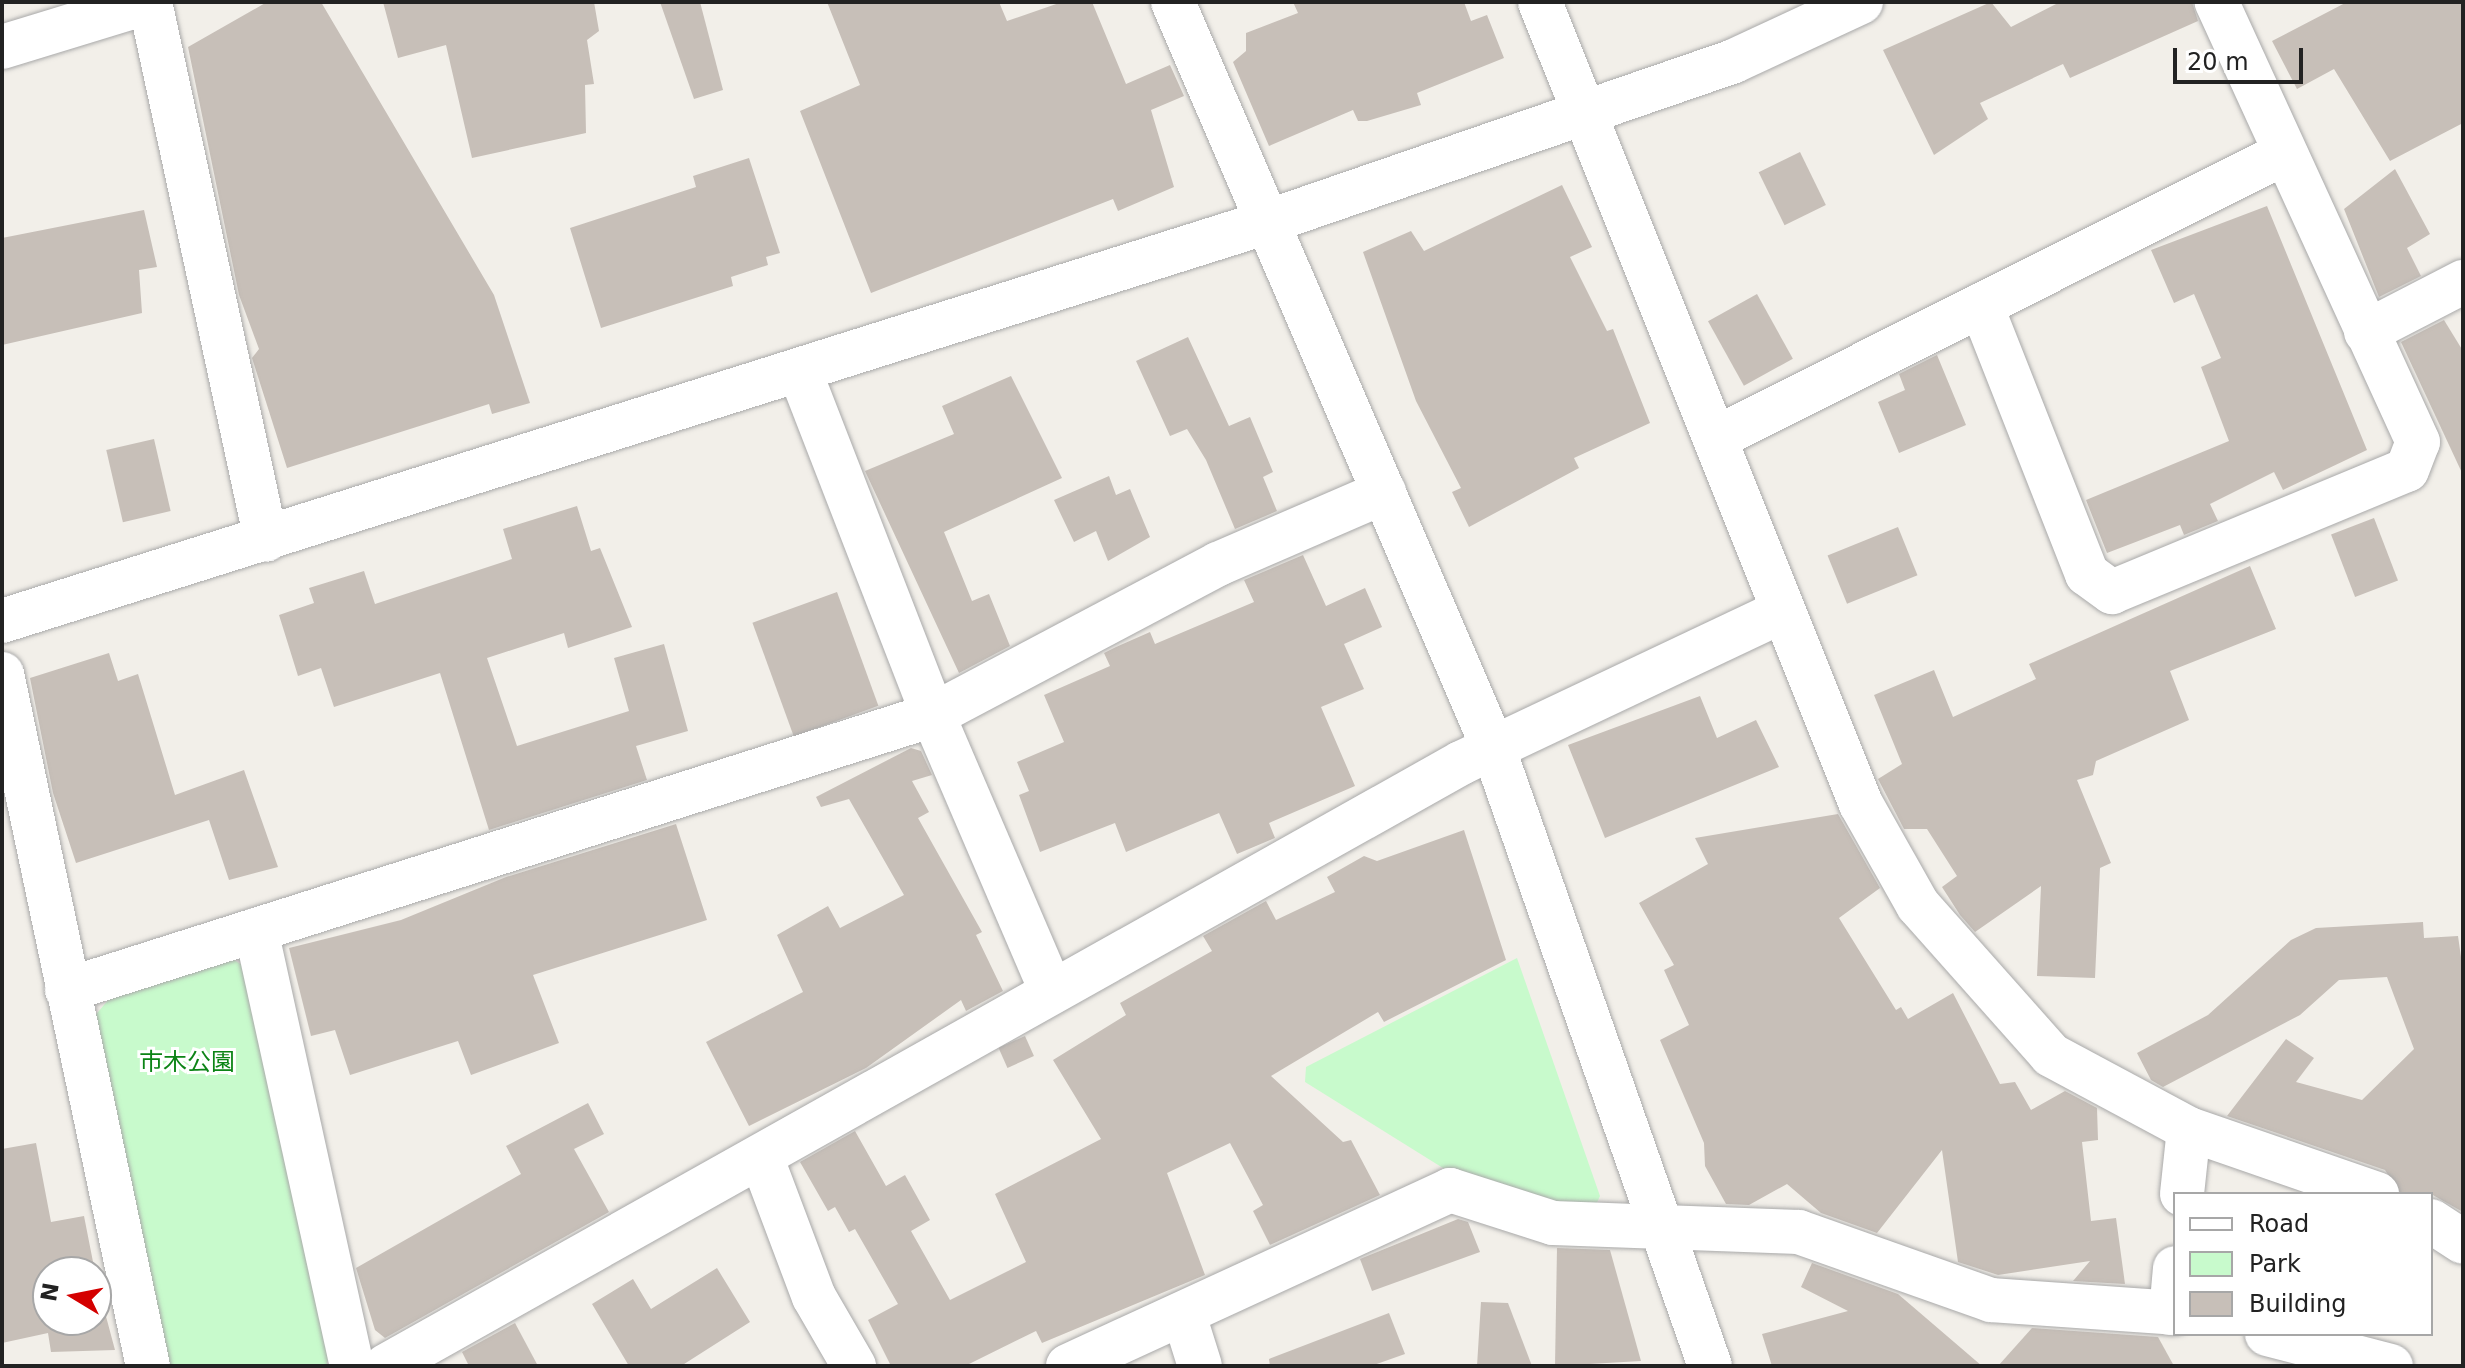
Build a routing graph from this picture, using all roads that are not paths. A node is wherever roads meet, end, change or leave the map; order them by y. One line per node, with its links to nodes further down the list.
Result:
1 (150, 2): 6 (street); 16 (street)
2 (1173, 2): 9 (street)
3 (1540, 2): 7 (street)
4 (1861, 2): 7 (street)
5 (2217, 2): 8 (street)
6 (2, 47)
7 (1584, 114): 9 (street); 14 (street)
8 (2281, 155): 11 (street); 12 (street)
9 (1264, 223): 13 (street); 15 (street)
10 (2463, 282): 12 (street)
11 (1981, 305): 12 (street); 14 (street)
12 (2366, 332)
13 (800, 372): 16 (street); 20 (street)
14 (1718, 437): 17 (street)
15 (1384, 492): 20 (street); 21 (street)
16 (266, 540): 18 (street)
17 (1783, 611): 21 (street); 25 (street)
18 (2, 621)
19 (2, 674): 24 (street)
20 (933, 715): 22 (street); 23 (street)
21 (1493, 747): 23 (street); 30 (street)
22 (256, 930): 24 (street); 36 (street)
23 (1050, 988): 26 (street)
24 (67, 990): 35 (street)
25 (2189, 1129): 27 (street); 28 (street)
26 (762, 1159): 37 (street); 38 (street)
27 (2182, 1192)
28 (2371, 1192)
29 (2433, 1222): 31 (street)
30 (1663, 1223): 32 (street); 33 (street); 41 (street)
31 (2463, 1242)
32 (2173, 1313)
33 (1184, 1315): 39 (street); 40 (street)
34 (2275, 1336): 42 (street)
35 (148, 1366)
36 (352, 1366)
37 (386, 1366)
38 (854, 1366)
39 (1068, 1366)
40 (1200, 1366)
41 (1710, 1366)
42 (2391, 1366)

